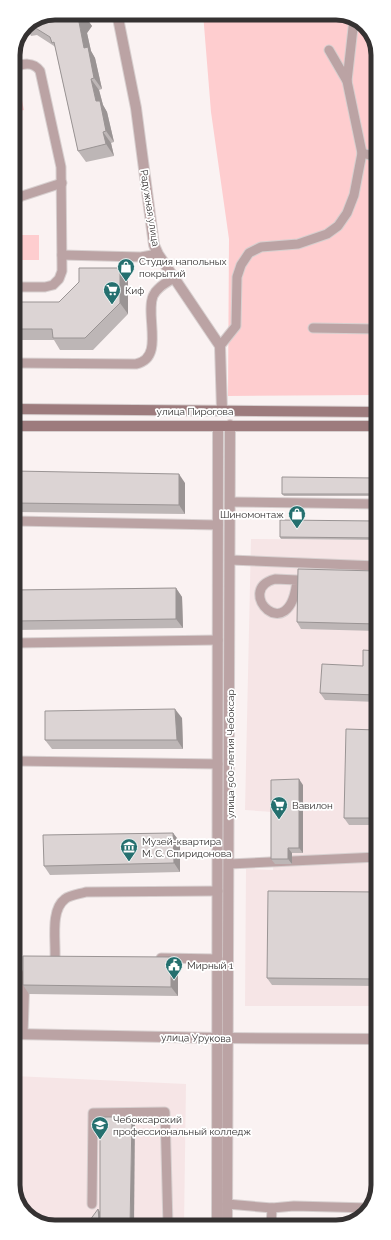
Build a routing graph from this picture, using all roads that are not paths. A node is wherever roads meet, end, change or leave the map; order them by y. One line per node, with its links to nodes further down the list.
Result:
1 (118, 20): 10 (street, Радужная улица)
2 (353, 25): 5 (lane)
3 (329, 50): 5 (lane)
4 (20, 66): 8 (lane)
5 (347, 81): 6 (lane)
6 (362, 153): 7 (lane); 16 (lane)
7 (371, 155)
8 (62, 183): 9 (lane); 11 (lane)
9 (20, 197)
10 (158, 254): 11 (lane); 12 (street, Радужная улица)
11 (62, 255): 13 (lane)
12 (174, 278): 16 (street, Радужная улица); 17 (lane)
13 (20, 287)
14 (313, 328): 15 (lane)
15 (371, 329)
16 (220, 346): 19 (street)
17 (20, 363)
18 (20, 409): 19 (main road, улица Пирогова)
19 (222, 411): 20 (main road, улица Пирогова); 21 (main road); 23 (main road)
20 (371, 412)
21 (230, 425): 23 (main road, улица Пирогова); 24 (main road, улица Пирогова); 25 (street, улица 500-летия Чебоксар)
22 (20, 426): 23 (main road, улица Пирогова)
23 (218, 426): 28 (street, улица 500-летия Чебоксар)
24 (371, 426)
25 (231, 502): 26 (lane); 30 (street, улица 500-летия Чебоксар)
26 (371, 504)
27 (20, 521): 28 (lane)
28 (218, 525): 29 (street, улица 500-летия Чебоксар)
29 (218, 559): 30 (street); 34 (street, улица 500-летия Чебоксар)
30 (230, 560): 31 (lane); 35 (street, улица 500-летия Чебоксар)
31 (298, 562): 32 (lane); 33 (lane)
32 (371, 566)
33 (297, 580): 33 (lane)
34 (218, 640): 35 (street); 36 (lane); 38 (street, улица 500-летия Чебоксар)
35 (230, 640): 39 (street, улица 500-летия Чебоксар)
36 (20, 643)
37 (20, 760): 38 (lane)
38 (218, 764): 39 (street); 41 (street, улица 500-летия Чебоксар)
39 (230, 764): 42 (street, улица 500-летия Чебоксар)
40 (371, 857): 42 (lane)
41 (218, 864): 42 (street); 44 (street, улица 500-летия Чебоксар)
42 (229, 864): 43 (street, улица 500-летия Чебоксар)
43 (229, 891): 44 (street); 51 (street, улица 500-летия Чебоксар)
44 (218, 892): 45 (lane); 47 (street, улица 500-летия Чебоксар)
45 (42, 957)
46 (148, 958): 47 (lane)
47 (218, 959): 51 (street, улица 500-летия Чебоксар)
48 (27, 966): 49 (lane)
49 (20, 1024)
50 (20, 1034): 51 (street, улица Урукова)
51 (223, 1038): 52 (street, улица Урукова); 54 (street, улица 500-летия Чебоксар); 55 (street, улица 500-летия Чебоксар)
52 (371, 1039)
53 (92, 1204): 58 (lane)
54 (217, 1204): 55 (street); 59 (street, улица 500-летия Чебоксар)
55 (227, 1204): 56 (lane); 60 (street, улица 500-летия Чебоксар)
56 (272, 1208): 57 (lane); 61 (lane)
57 (362, 1208)
58 (168, 1220)
59 (217, 1220)
60 (227, 1220)
61 (271, 1220)

